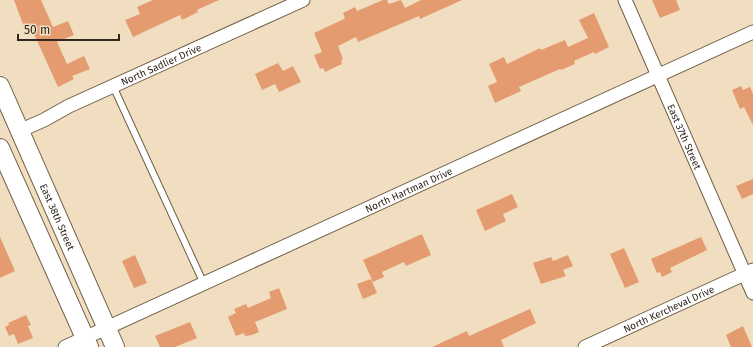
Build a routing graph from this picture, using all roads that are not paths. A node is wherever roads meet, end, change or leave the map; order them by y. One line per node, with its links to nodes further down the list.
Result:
1 (303, 0): 6 (street, North Sadlier Drive)
2 (625, 0): 4 (street, East 37th Street)
3 (753, 32): 4 (street, North Hartman Drive)
4 (658, 75): 9 (street, East 37th Street); 10 (street, North Hartman Drive)
5 (0, 86): 7 (main road, East 38th Street)
6 (113, 86): 7 (street, North Sadlier Drive); 10 (lane)
7 (19, 131): 12 (main road, East 38th Street)
8 (0, 148): 13 (main road)
9 (749, 272): 11 (street, East 37th Street); 16 (street, North Kercheval Drive)
10 (204, 284): 12 (street, North Hartman Drive)
11 (753, 293)
12 (107, 328): 13 (street, North Hartman Drive); 15 (main road, East 38th Street)
13 (87, 343): 14 (street, North Hartman Drive)
14 (65, 347)
15 (115, 347)
16 (585, 347)

